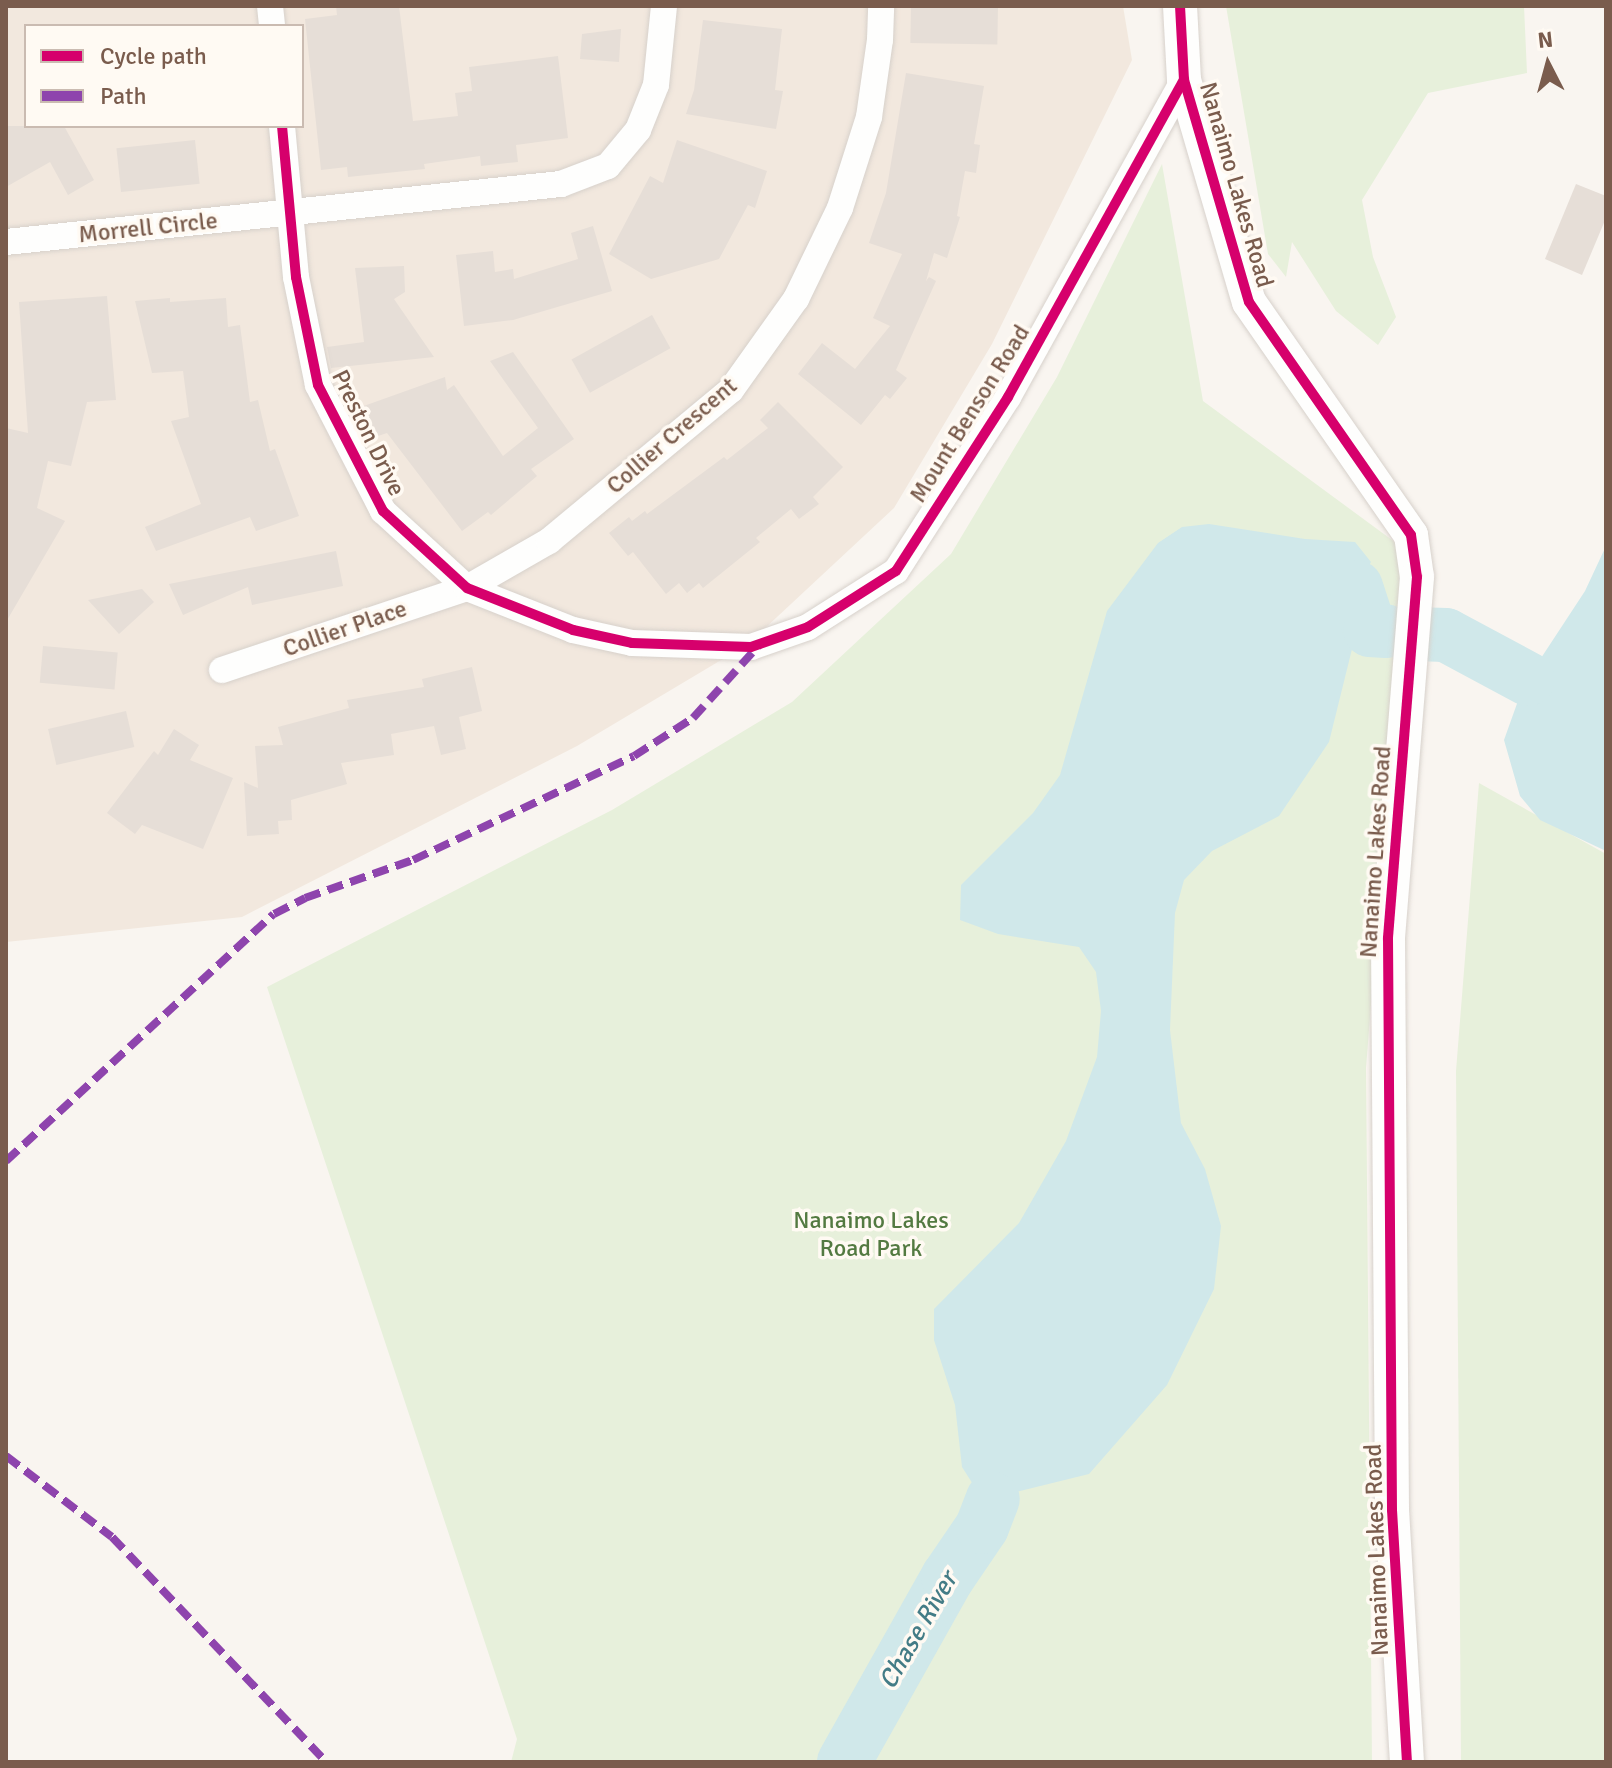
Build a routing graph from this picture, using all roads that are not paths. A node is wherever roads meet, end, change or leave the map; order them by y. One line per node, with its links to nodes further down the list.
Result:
1 (664, 6): 6 (street)
2 (881, 6): 8 (street, Collier Crescent)
3 (1180, 6): 4 (street, Nanaimo Lakes Road)
4 (1184, 80): 9 (street, Mount Benson Road); 11 (street, Nanaimo Lakes Road)
5 (282, 128): 6 (street, Preston Drive)
6 (291, 215): 7 (street, Morrell Circle); 8 (street, Preston Drive)
7 (6, 242)
8 (467, 588): 9 (street, Preston Drive); 10 (street, Collier Place)
9 (690, 646)
10 (222, 670)
11 (1407, 1762)

